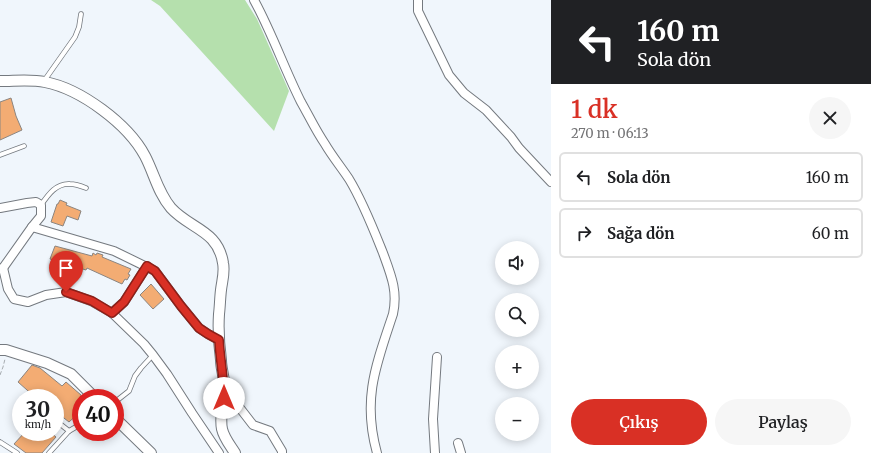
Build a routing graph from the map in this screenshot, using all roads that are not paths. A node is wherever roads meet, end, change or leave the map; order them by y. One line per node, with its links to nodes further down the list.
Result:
1 (254, 0): 35 (street)
2 (418, 0): 8 (street)
3 (81, 14): 5 (lane)
4 (0, 81): 5 (street)
5 (44, 82): 16 (street)
6 (24, 146): 7 (lane)
7 (0, 155)
8 (551, 182)
9 (86, 188): 10 (lane)
10 (41, 205): 11 (street); 12 (street)
11 (0, 208)
12 (32, 227): 13 (street); 14 (street)
13 (147, 266): 15 (street); 16 (street)
14 (2, 269): 15 (street)
15 (112, 313): 18 (street)
16 (219, 340): 20 (street)
17 (3, 350): 21 (street)
18 (153, 355): 22 (lane); 32 (street)
19 (437, 357): 36 (street)
20 (224, 384): 33 (street); 34 (street)
21 (86, 389)
22 (124, 395)
23 (64, 427): 26 (lane)
24 (124, 427): 31 (street)
25 (72, 429): 26 (lane)
26 (69, 431): 30 (lane)
27 (0, 442): 29 (lane)
28 (458, 443): 37 (street)
29 (17, 453)
30 (49, 453)
31 (151, 453)
32 (219, 453)
33 (235, 453)
34 (282, 453)
35 (377, 453)
36 (435, 453)
37 (461, 453)

